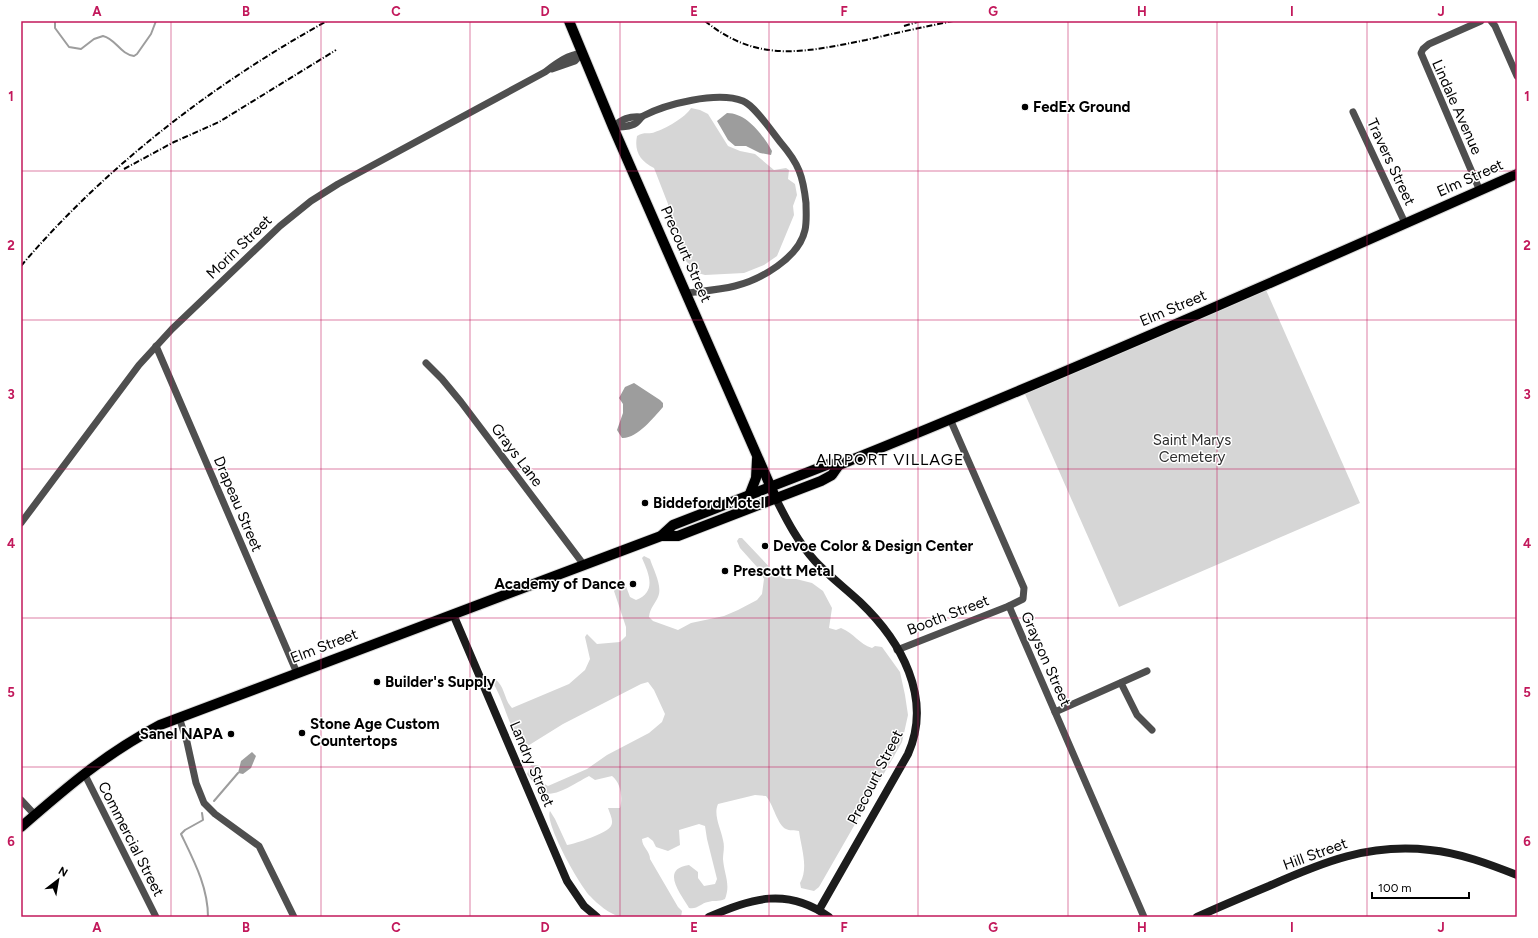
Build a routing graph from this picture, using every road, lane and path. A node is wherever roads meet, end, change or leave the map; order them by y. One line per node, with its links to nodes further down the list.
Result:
1 (569, 21): 4 (main road, Precourt Street)
2 (1481, 21): 9 (street, Lindale Avenue)
3 (1491, 21): 5 (street)
4 (582, 53): 7 (main road, Precourt Street); 12 (street, Morin Street)
5 (1517, 76)
6 (1353, 112): 10 (street, Travers Street)
7 (613, 127): 11 (main road, Precourt Street); 11 (street)
8 (1517, 174): 9 (main road, Elm Street)
9 (1480, 191): 10 (main road, Elm Street)
10 (1405, 223): 14 (main road, Elm Street)
11 (687, 293): 15 (main road, Precourt Street)
12 (156, 346): 20 (street, Morin Street); 27 (street, Drapeau Street)
13 (426, 363): 22 (street, Grays Lane)
14 (950, 419): 16 (main road, Elm Street); 23 (street, Grayson Street)
15 (757, 455): 17 (main road, Precourt Street); 18 (main road)
16 (840, 465): 17 (main road, Elm Street); 19 (main road, Elm Street)
17 (771, 488): 18 (main road, Elm Street); 19 (main road, Precourt Street)
18 (748, 496): 21 (main road, Elm Street)
19 (776, 499): 21 (main road, Elm Street); 25 (street, Precourt Street)
20 (21, 523)
21 (661, 536): 22 (main road, Elm Street)
22 (584, 565): 24 (main road, Elm Street)
23 (1009, 606): 25 (street, Booth Street); 29 (street, Grayson Street)
24 (453, 614): 27 (main road, Elm Street); 40 (street, Landry Street)
25 (897, 650): 37 (street, Precourt Street)
26 (1147, 671): 28 (street)
27 (297, 673): 30 (main road, Elm Street)
28 (1121, 683): 29 (street); 31 (street)
29 (1055, 712): 43 (street, Grayson Street)
30 (179, 717): 32 (main road, Elm Street); 39 (street)
31 (1152, 730)
32 (84, 773): 34 (main road, Elm Street); 38 (street, Commercial Street)
33 (21, 800): 34 (street)
34 (35, 815): 35 (main road, Elm Street)
35 (21, 827)
36 (1517, 875): 44 (street, Hill Street)
37 (819, 910): 41 (street); 42 (street)
38 (156, 917)
39 (294, 917)
40 (597, 917)
41 (709, 917)
42 (829, 917)
43 (1144, 917)
44 (1197, 917)

